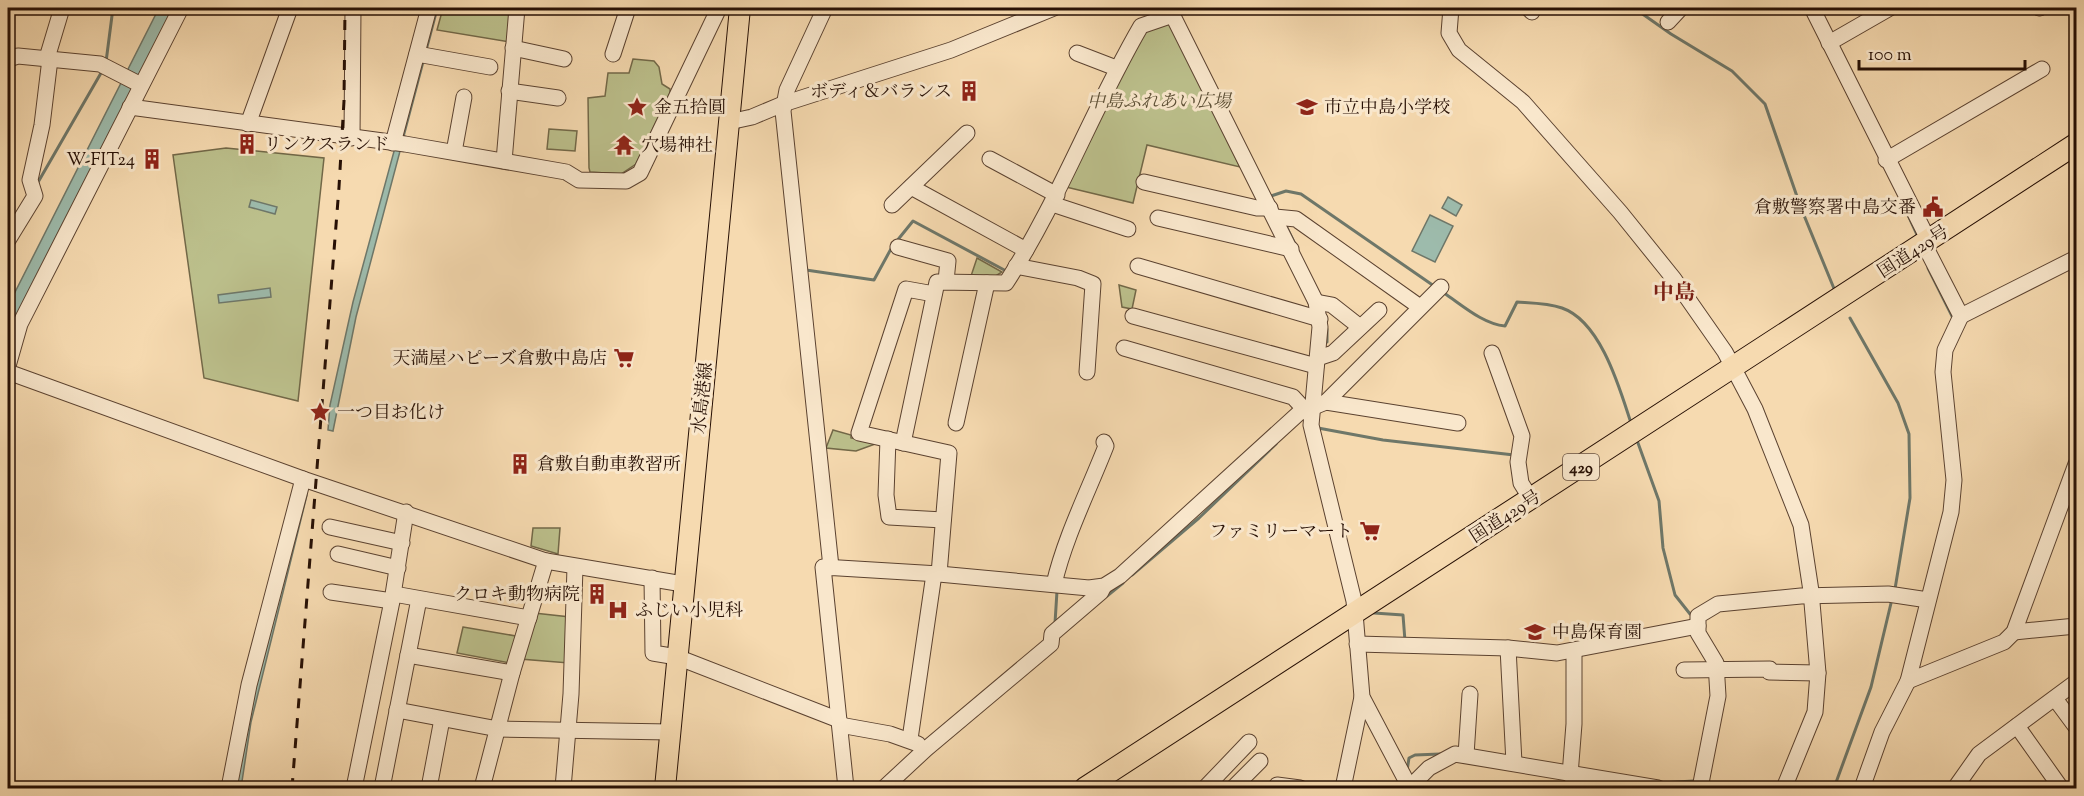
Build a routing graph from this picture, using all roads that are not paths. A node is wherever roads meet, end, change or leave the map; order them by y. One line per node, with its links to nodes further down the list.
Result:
1 (62, 8): 24 (street)
2 (181, 8): 29 (street)
3 (290, 8): 36 (street)
4 (353, 8): 38 (street)
5 (429, 8): 22 (street)
6 (517, 8): 19 (street)
7 (628, 8): 21 (street)
8 (719, 8): 44 (street)
9 (740, 8): 35 (main road, 水島港線)
10 (825, 8): 33 (street)
11 (1054, 8): 33 (street)
12 (1451, 8): 75 (street)
13 (1681, 8): 17 (street)
14 (1890, 8): 18 (street)
15 (1817, 9): 18 (street)
16 (1171, 11): 27 (street); 49 (street)
17 (1668, 22)
18 (1829, 43): 43 (street)
19 (513, 48): 25 (street); 30 (street)
20 (1077, 53): 27 (street)
21 (613, 54)
22 (421, 55): 26 (street); 39 (street)
23 (8, 59): 24 (street)
24 (49, 59): 29 (street); 52 (street)
25 (564, 59)
26 (490, 67)
27 (1116, 68): 47 (street)
28 (2042, 69): 43 (street)
29 (140, 84): 34 (street)
30 (509, 91): 32 (street); 44 (street)
31 (464, 97): 41 (street)
32 (558, 98)
33 (783, 104): 35 (street); 94 (street)
34 (130, 107): 36 (street); 74 (street)
35 (729, 122): 98 (main road, 水島港線)
36 (248, 124): 38 (street)
37 (967, 133): 46 (street)
38 (352, 138): 39 (street)
39 (398, 143): 41 (street)
40 (2076, 144): 53 (highway, 国道429号 / 429)
41 (454, 152): 44 (street)
42 (990, 159): 47 (street)
43 (1886, 160): 53 (street)
44 (504, 161)
45 (1144, 182): 49 (street)
46 (911, 187): 48 (street); 55 (street)
47 (1054, 199): 51 (street); 55 (street)
48 (892, 205)
49 (1273, 213): 56 (street); 65 (street)
50 (1158, 218): 56 (street)
51 (1128, 229)
52 (8, 240)
53 (1927, 242): 68 (street); 75 (highway, 国道429号 / 429)
54 (898, 247): 60 (street)
55 (1023, 248): 58 (street)
56 (1291, 249): 64 (street)
57 (2076, 258): 68 (street)
58 (1016, 266): 61 (street); 77 (street)
59 (1138, 266): 69 (street)
60 (946, 281): 61 (street); 63 (street)
61 (987, 283): 80 (street)
62 (1439, 288): 65 (street)
63 (934, 294): 82 (street); 82 (street)
64 (1316, 302): 69 (street); 70 (street)
65 (1419, 305): 78 (street)
66 (1379, 310): 70 (street)
67 (1133, 316): 73 (street)
68 (1961, 316): 105 (street)
69 (1320, 319): 73 (street)
70 (1360, 327): 73 (street)
71 (1124, 348): 79 (street)
72 (1492, 353): 86 (street)
73 (1317, 362): 79 (street)
74 (8, 366)
75 (1733, 368): 86 (highway, 国道429号 / 429); 102 (street)
76 (8, 372): 85 (street)
77 (1087, 372)
78 (1326, 402): 79 (street); 81 (street)
79 (1308, 409): 100 (street); 106 (street)
80 (956, 423)
81 (1458, 423)
82 (895, 441): 88 (street); 88 (street)
83 (1104, 442): 99 (street)
84 (2076, 464): 110 (street)
85 (307, 480): 87 (street); 142 (street)
86 (1531, 500): 106 (highway, 国道429号 / 429)
87 (406, 512): 90 (street); 92 (street)
88 (943, 520): 96 (street)
89 (330, 527): 90 (street)
90 (402, 543): 95 (street)
91 (338, 554): 95 (street)
92 (546, 561): 93 (street); 107 (street)
93 (575, 567): 97 (street); 131 (street)
94 (828, 567): 96 (street); 127 (street)
95 (398, 568): 103 (street)
96 (937, 574): 99 (street); 134 (street)
97 (652, 578): 98 (street); 115 (street)
98 (683, 584): 115 (main road, 水島港線)
99 (1054, 584): 100 (street)
100 (1104, 586): 134 (street)
101 (331, 592): 103 (street)
102 (1811, 594): 105 (street); 108 (street); 119 (street)
103 (393, 597): 104 (street); 143 (street)
104 (419, 599): 107 (street); 114 (street)
105 (1928, 600): 120 (street)
106 (1355, 613): 111 (street); 140 (highway, 国道429号 / 429)
107 (529, 618): 118 (street)
108 (1698, 626): 113 (street); 116 (street)
109 (2076, 626): 110 (street)
110 (2014, 632): 120 (street)
111 (1357, 644): 112 (street); 123 (street)
112 (1508, 648): 113 (street); 136 (street)
113 (1575, 651): 138 (street)
114 (408, 655): 118 (street); 125 (street)
115 (677, 657): 127 (street); 132 (main road, 水島港線)
116 (1717, 669): 117 (street); 119 (street); 156 (street)
117 (1684, 670)
118 (512, 673): 130 (street)
119 (1818, 673): 157 (street)
120 (1908, 681): 158 (street)
121 (2076, 682): 124 (street)
122 (1470, 694): 135 (street)
123 (1362, 697): 141 (street); 154 (street)
124 (2056, 700): 128 (street); 129 (street)
125 (397, 710): 126 (street); 144 (street)
126 (442, 719): 130 (street); 145 (street)
127 (842, 724): 134 (street); 149 (street)
128 (2017, 726): 159 (street); 160 (street)
129 (2076, 727)
130 (498, 729): 131 (street); 146 (street)
131 (568, 730): 132 (street); 147 (street)
132 (670, 732): 148 (main road, 水島港線)
133 (1249, 742): 151 (street)
134 (920, 745): 150 (street)
135 (1467, 751): 136 (street); 141 (street)
136 (1515, 760): 138 (street)
137 (1260, 761): 152 (street)
138 (1570, 771): 155 (street)
139 (1277, 785): 153 (street)
140 (1090, 787)
141 (1410, 788)
142 (229, 789)
143 (354, 789)
144 (382, 789)
145 (429, 789)
146 (482, 789)
147 (563, 789)
148 (665, 789)
149 (846, 789)
150 (884, 789)
151 (1205, 789)
152 (1233, 789)
153 (1300, 789)
154 (1343, 789)
155 (1658, 789)
156 (1700, 789)
157 (1784, 789)
158 (1862, 789)
159 (1955, 789)
160 (2061, 789)

